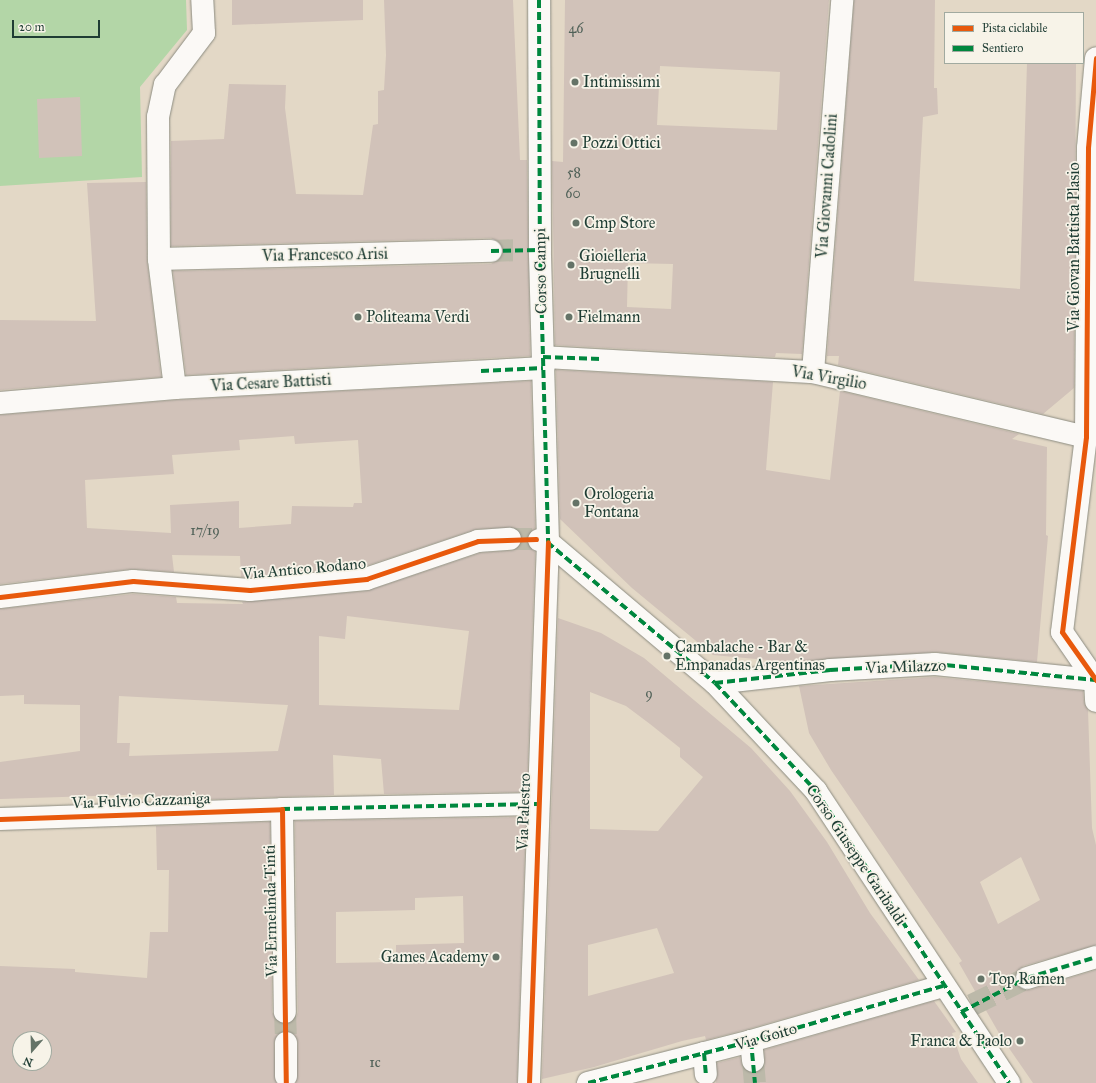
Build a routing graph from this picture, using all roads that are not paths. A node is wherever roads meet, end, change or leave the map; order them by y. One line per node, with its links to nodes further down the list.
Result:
1 (202, 0): 6 (street)
2 (539, 0): 7 (street, Corso Campi)
3 (842, 0): 8 (street, Via Giovanni Cadolini)
4 (1096, 58): 11 (street, Via Giovan Battista Plasio)
5 (491, 251): 6 (street, Via Francesco Arisi)
6 (159, 259): 9 (street)
7 (543, 363): 8 (street, Via Virgilio); 9 (street, Via Cesare Battisti); 13 (street, Corso Campi)
8 (813, 372): 11 (street, Via Virgilio)
9 (175, 388): 10 (street, Via Cesare Battisti)
10 (0, 403)
11 (1086, 437): 16 (street, Via Giovan Battista Plasio)
12 (510, 539): 14 (street, Via Antico Rodano)
13 (542, 541): 15 (street, Corso Giuseppe Garibaldi); 17 (street, Via Palestro)
14 (0, 597)
15 (715, 683): 16 (street, Via Milazzo); 22 (street, Corso Giuseppe Garibaldi)
16 (1096, 687)
17 (537, 804): 18 (street, Via Fulvio Cazzaniga); 26 (street, Via Palestro)
18 (282, 809): 19 (street, Via Fulvio Cazzaniga); 23 (street, Via Ermelinda Tinti)
19 (0, 819)
20 (1096, 957): 21 (street)
21 (1027, 978)
22 (943, 986): 27 (street, Via Goito); 28 (street, Corso Giuseppe Garibaldi)
23 (285, 1012)
24 (286, 1044): 25 (street)
25 (286, 1076)
26 (529, 1083)
27 (588, 1083)
28 (1009, 1083)

